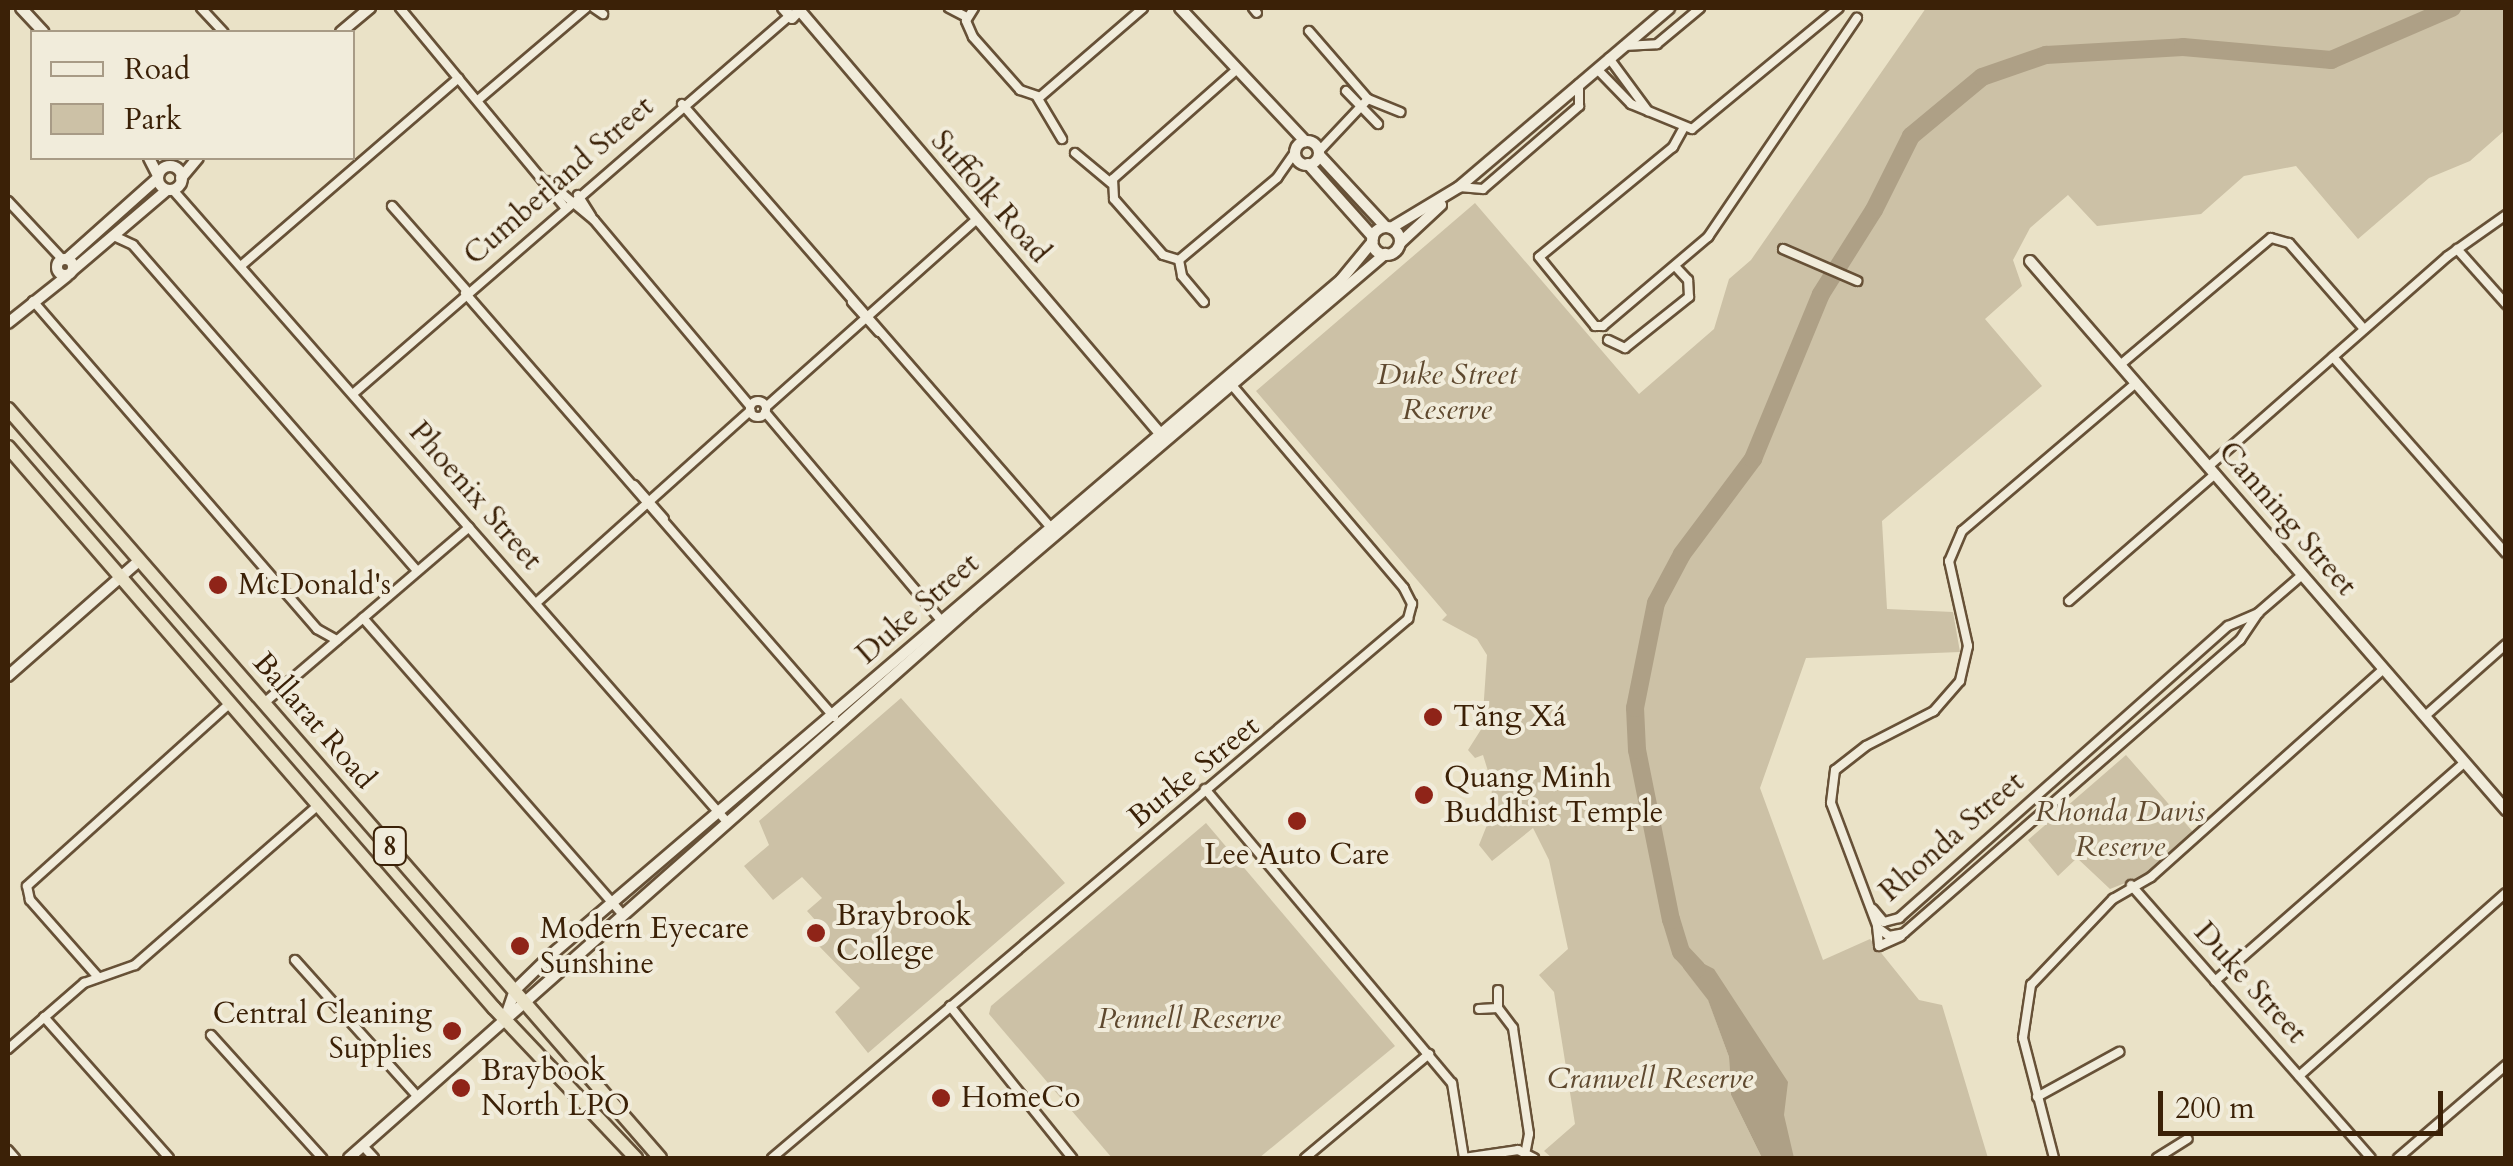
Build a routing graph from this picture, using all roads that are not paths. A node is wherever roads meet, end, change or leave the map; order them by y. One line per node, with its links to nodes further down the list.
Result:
1 (21, 8): 18 (street)
2 (201, 8): 19 (street)
3 (370, 8): 20 (street)
4 (397, 8): 26 (street)
5 (586, 8): 31 (street)
6 (594, 8): 15 (street)
7 (949, 8): 16 (street)
8 (974, 8): 16 (street)
9 (1144, 8): 29 (street)
10 (1180, 8): 25 (street)
11 (1669, 8): 22 (street)
12 (1700, 8): 22 (street)
13 (1839, 8): 37 (street)
14 (792, 12): 32 (street, Cumberland Street); 58 (street, Suffolk Road)
15 (602, 14)
16 (967, 17): 29 (street)
17 (1857, 18): 72 (street)
18 (41, 30)
19 (221, 30)
20 (343, 30)
21 (1310, 32): 30 (street)
22 (1624, 46): 23 (street)
23 (1609, 58): 24 (street); 35 (street)
24 (1597, 69): 27 (street); 35 (street)
25 (1235, 72): 40 (street); 51 (street)
26 (458, 78): 31 (street); 70 (street)
27 (1580, 84): 53 (street); 53 (street)
28 (1346, 91): 33 (street)
29 (1037, 97): 39 (street)
30 (1368, 99): 33 (street); 34 (street)
31 (478, 100): 55 (street)
32 (682, 104): 55 (street, Cumberland Street); 78 (street)
33 (1360, 107): 36 (street); 38 (street)
34 (1401, 112)
35 (1649, 112): 37 (street)
36 (1378, 124)
37 (1682, 128): 72 (street)
38 (1332, 131): 40 (street); 42 (street)
39 (1062, 139)
40 (1301, 146): 42 (street); 47 (street); 50 (street)
41 (1075, 153): 51 (street)
42 (1319, 153): 47 (street); 60 (street)
43 (150, 160): 49 (street)
44 (160, 160): 48 (street)
45 (189, 160): 48 (street)
46 (194, 160): 52 (street)
47 (1306, 164): 50 (street); 62 (street)
48 (170, 167): 49 (street); 52 (street)
49 (158, 177): 52 (street); 71 (street)
50 (1277, 178): 68 (street)
51 (1111, 183): 68 (street)
52 (175, 186): 59 (street); 70 (street, Phoenix Street)
53 (1459, 186): 60 (street); 63 (street)
54 (8, 201): 71 (street)
55 (571, 201): 74 (street, Cumberland Street); 88 (street)
56 (392, 206): 74 (street)
57 (2506, 215): 66 (street)
58 (976, 220): 78 (street); 89 (street, Suffolk Road)
59 (128, 224): 61 (street); 64 (street)
60 (1389, 228): 62 (street, Duke Street); 63 (street)
61 (114, 236): 64 (street); 71 (street)
62 (1373, 239): 67 (street); 84 (street, Duke Street)
63 (1400, 242): 67 (street, Duke Street)
64 (133, 245): 97 (street)
65 (1782, 249): 73 (street)
66 (2457, 249): 77 (street); 80 (street)
67 (1386, 254): 84 (street, Duke Street)
68 (1179, 260): 76 (street)
69 (2030, 261): 83 (street, Canning Street)
70 (242, 265): 86 (street, Phoenix Street)
71 (64, 266): 75 (street)
72 (1675, 266): 81 (street)
73 (1858, 281)
74 (466, 292): 86 (street, Cumberland Street); 92 (street)
75 (32, 302): 79 (street); 105 (street)
76 (1204, 302)
77 (2506, 304)
78 (866, 316): 88 (street); 94 (street)
79 (8, 323)
80 (2364, 329): 82 (street); 83 (street)
81 (1608, 340)
82 (2334, 357): 91 (street); 95 (street)
83 (2120, 365): 85 (street, Canning Street)
84 (1229, 382): 89 (street, Duke Street); 114 (street, Burke Street)
85 (2136, 383): 91 (street, Canning Street); 121 (street)
86 (352, 391): 93 (street, Phoenix Street)
87 (8, 408): 96 (highway, Ballarat Road / 8)
88 (758, 409): 92 (street); 104 (street)
89 (1164, 436): 94 (street, Duke Street)
90 (8, 447): 99 (highway, Ballarat Road / 8)
91 (2212, 470): 98 (street, Canning Street); 100 (street)
92 (649, 504): 101 (street); 112 (street)
93 (469, 526): 97 (street); 101 (street, Phoenix Street)
94 (1054, 531): 104 (street, Duke Street)
95 (2506, 553)
96 (140, 560): 99 (street); 109 (highway, Ballarat Road / 8)
97 (417, 571): 103 (street)
98 (2302, 575): 102 (street, Rhonda Street); 107 (street, Canning Street)
99 (119, 578): 108 (street); 110 (highway, Ballarat Road / 8)
100 (2069, 602)
101 (536, 603): 117 (street, Phoenix Street)
102 (2258, 613): 121 (street, Rhonda Street); 121 (street, Rhonda Street)
103 (363, 618): 105 (street); 122 (street)
104 (945, 624): 112 (street, Duke Street)
105 (337, 640): 109 (street)
106 (2506, 644): 111 (street)
107 (2384, 669): 111 (street, Canning Street); 119 (street)
108 (9, 671)
109 (264, 703): 127 (highway, Ballarat Road / 8)
110 (229, 704): 115 (highway, Ballarat Road / 8); 125 (street)
111 (2425, 716): 113 (street, Canning Street)
112 (836, 720): 117 (street, Duke Street); 118 (street, Duke Street)
113 (2465, 762): 116 (street, Canning Street); 126 (street)
114 (1205, 789): 130 (street, Burke Street); 138 (street)
115 (317, 806): 125 (street); 134 (highway, Ballarat Road / 8)
116 (2506, 810)
117 (717, 811): 118 (street, Phoenix Street); 122 (street, Duke Street)
118 (726, 822): 123 (street, Duke Street)
119 (2131, 886): 126 (street, Duke Street); 141 (street)
120 (2506, 893): 140 (street)
121 (1866, 898)
122 (612, 903): 123 (street); 127 (street, Duke Street)
123 (620, 913): 129 (street, Duke Street)
124 (295, 960): 142 (street)
125 (98, 977): 133 (street)
126 (2214, 981): 140 (street, Duke Street)
127 (515, 990): 129 (highway, Ballarat Road / 8); 134 (street, Duke Street)
128 (1498, 990): 131 (street)
129 (526, 1003): 134 (street, Duke Street); 153 (highway, Ballarat Road / 8)
130 (950, 1006): 154 (street, Burke Street); 155 (street)
131 (1498, 1008): 132 (street); 146 (street)
132 (1479, 1009)
133 (44, 1017): 136 (street); 148 (street)
134 (504, 1020): 142 (street, Duke Street); 152 (highway, Ballarat Road / 8)
135 (211, 1035): 149 (street)
136 (8, 1049)
137 (2118, 1052): 141 (street)
138 (1429, 1054): 156 (street); 157 (street)
139 (2506, 1065): 162 (street)
140 (2299, 1076): 161 (street, Duke Street)
141 (2037, 1096): 159 (street)
142 (418, 1097): 144 (street, Duke Street)
143 (2188, 1139): 160 (street)
144 (363, 1146): 150 (street, Duke Street); 151 (street)
145 (8, 1150): 147 (street)
146 (1526, 1150): 157 (street); 158 (street)
147 (15, 1158)
148 (168, 1158)
149 (322, 1158)
150 (349, 1158)
151 (374, 1158)
152 (636, 1158)
153 (660, 1158)
154 (772, 1158)
155 (1072, 1158)
156 (1305, 1158)
157 (1464, 1158)
158 (1534, 1158)
159 (2054, 1158)
160 (2157, 1158)
161 (2371, 1158)
162 (2398, 1158)

